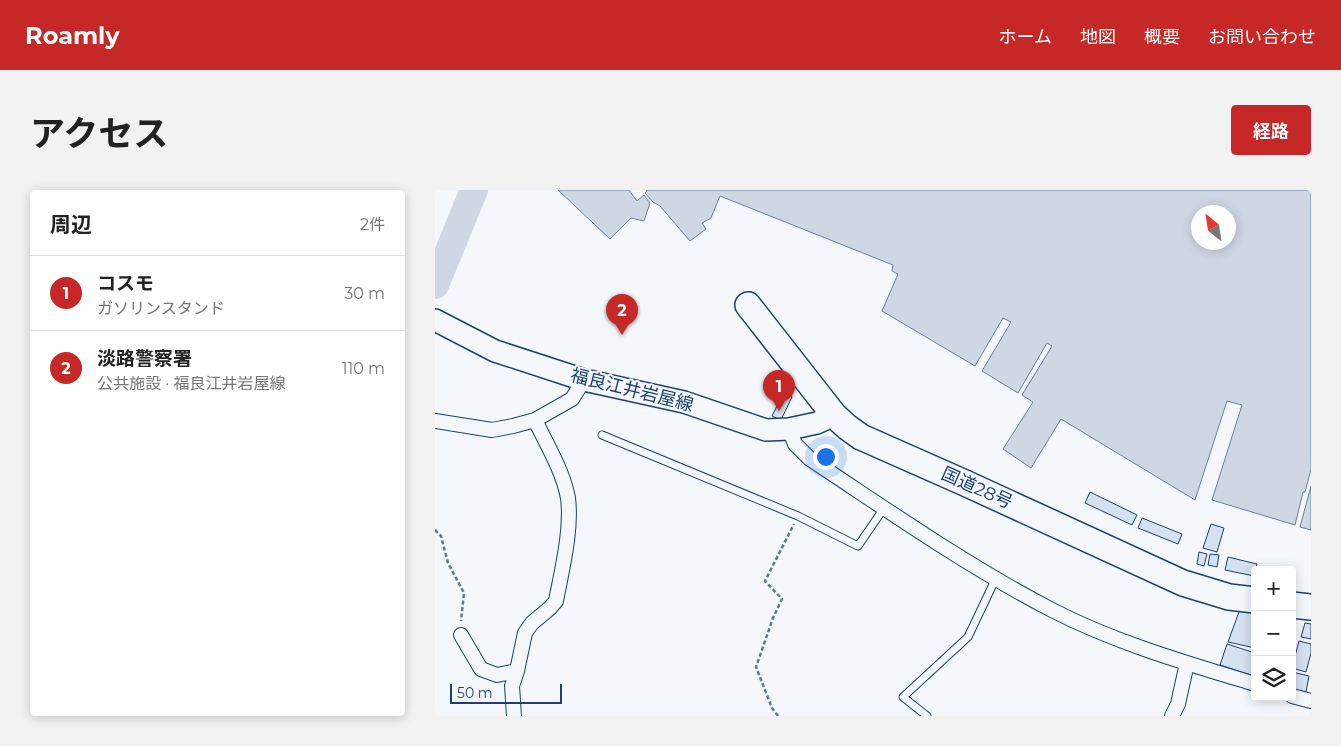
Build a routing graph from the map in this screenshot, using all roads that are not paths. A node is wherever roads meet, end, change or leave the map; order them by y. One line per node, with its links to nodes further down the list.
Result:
1 (748, 305): 4 (highway, 国道28号)
2 (435, 320): 3 (main road, 福良江井岩屋線)
3 (584, 380): 6 (street); 7 (main road, 福良江井岩屋線)
4 (834, 416): 7 (main road, 福良江井岩屋線); 11 (highway, 国道28号)
5 (435, 420): 6 (street)
6 (535, 420): 16 (street)
7 (789, 429): 9 (street)
8 (602, 435): 9 (lane)
9 (885, 508): 10 (street)
10 (996, 578): 15 (street); 21 (lane)
11 (1251, 600)
12 (1296, 605): 13 (highway)
13 (1311, 607)
14 (461, 635): 16 (street)
15 (1187, 663): 17 (street); 22 (street)
16 (517, 671): 20 (street)
17 (1251, 683)
18 (1296, 697): 19 (street)
19 (1311, 701)
20 (514, 716)
21 (927, 716)
22 (1172, 716)

